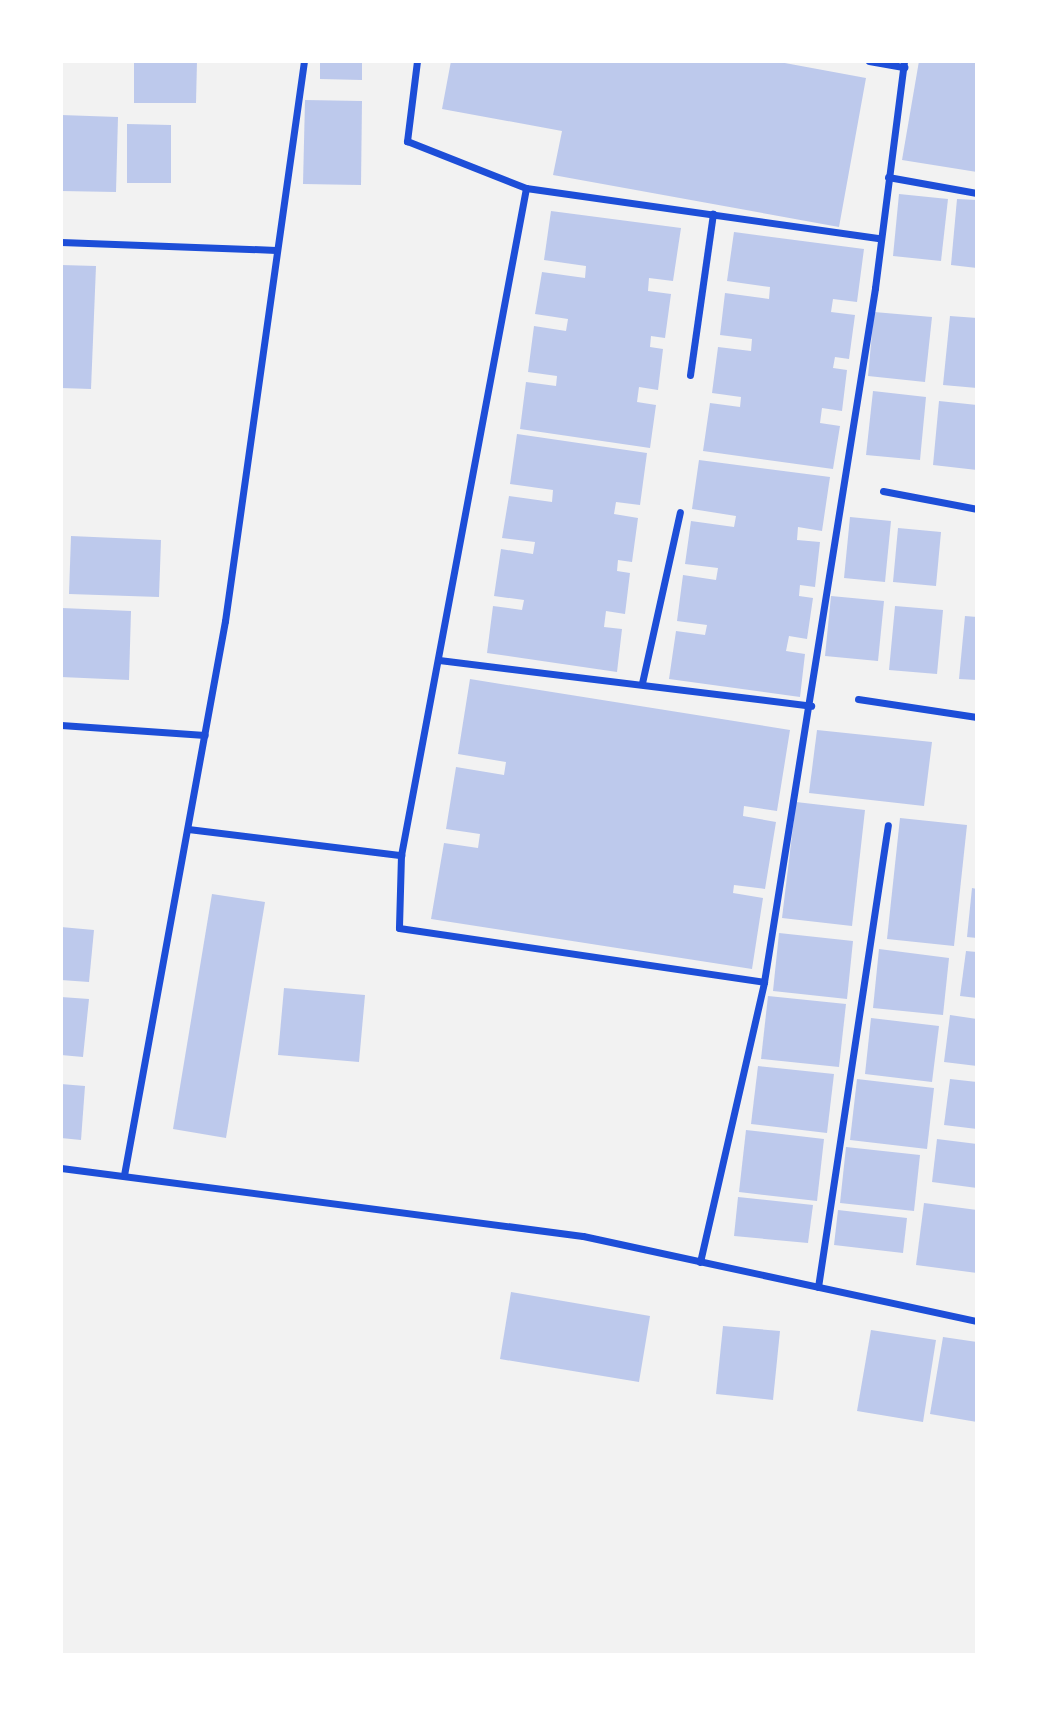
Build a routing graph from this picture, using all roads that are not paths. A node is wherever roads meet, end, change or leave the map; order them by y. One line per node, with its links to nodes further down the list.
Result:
1 (303, 61): 11 (street)
2 (417, 61): 6 (street)
3 (869, 61): 4 (street)
4 (904, 64): 5 (street)
5 (888, 177): 7 (street); 9 (street)
6 (526, 188): 8 (street); 16 (street)
7 (977, 193)
8 (713, 214): 9 (street); 12 (street)
9 (879, 238): 19 (street)
10 (61, 242): 11 (street)
11 (276, 250): 22 (street)
12 (690, 376)
13 (883, 491): 14 (street)
14 (977, 509)
15 (680, 512): 17 (street)
16 (439, 660): 17 (street); 25 (street)
17 (642, 683): 19 (street)
18 (858, 699): 20 (street)
19 (811, 706): 26 (street)
20 (977, 717)
21 (61, 724): 22 (street)
22 (205, 735): 24 (street)
23 (888, 825): 30 (street)
24 (188, 830): 25 (street); 28 (street)
25 (401, 855): 26 (street)
26 (764, 982): 29 (street)
27 (61, 1168): 28 (street)
28 (124, 1175): 29 (street)
29 (700, 1262): 30 (street)
30 (818, 1287): 31 (street)
31 (977, 1321)

